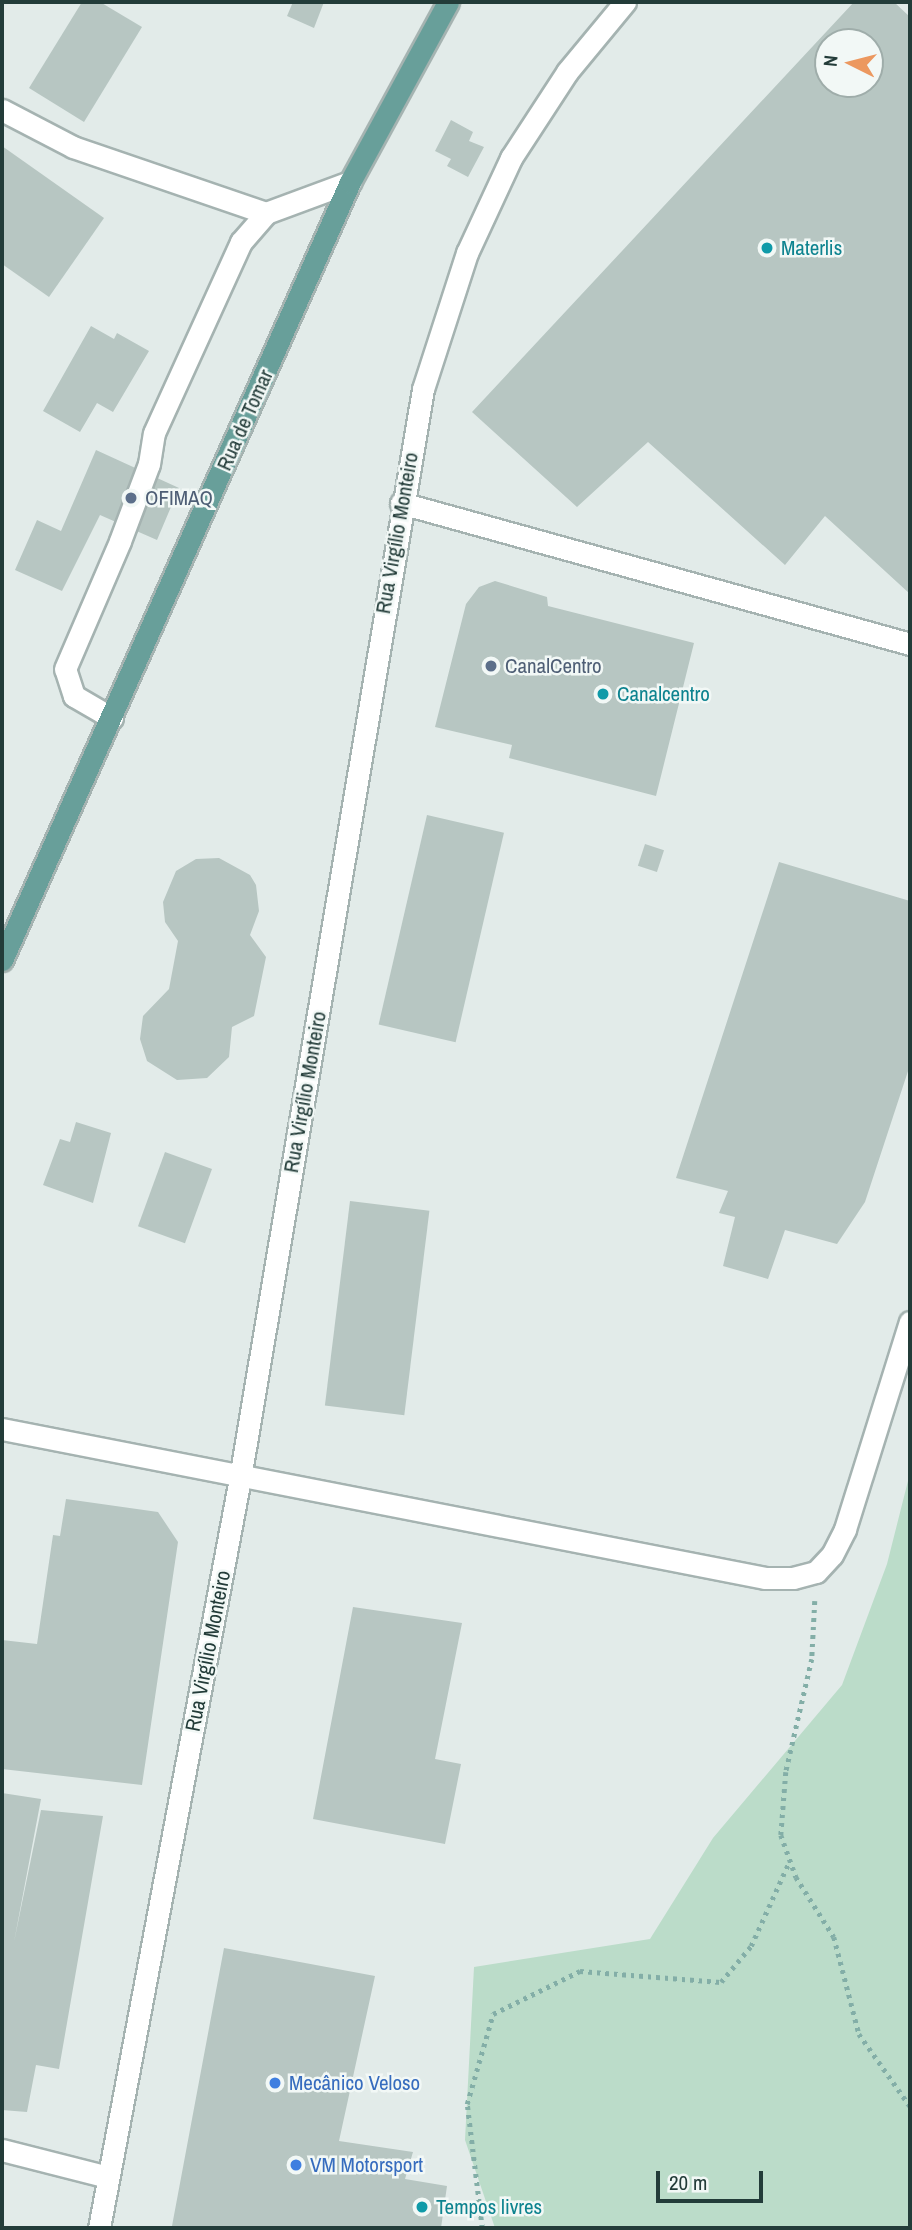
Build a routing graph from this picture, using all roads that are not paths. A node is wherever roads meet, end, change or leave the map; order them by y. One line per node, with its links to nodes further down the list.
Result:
1 (448, 2): 4 (main road, Rua de Tomar)
2 (625, 2): 6 (street, Rua Virgílio Monteiro)
3 (2, 110): 5 (street)
4 (349, 183): 5 (street); 8 (main road, Rua de Tomar)
5 (266, 213): 8 (street)
6 (401, 503): 7 (street); 12 (street, Rua Virgílio Monteiro)
7 (910, 643)
8 (112, 718): 9 (main road, Rua de Tomar)
9 (2, 960)
10 (910, 1322): 12 (street)
11 (2, 1429): 12 (street)
12 (240, 1478): 14 (street, Rua Virgílio Monteiro)
13 (2, 2150): 14 (street)
14 (108, 2177): 15 (street, Rua Virgílio Monteiro)
15 (99, 2228)

